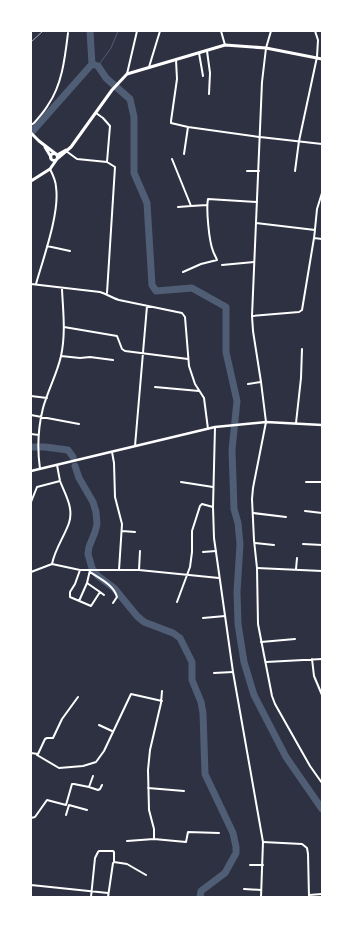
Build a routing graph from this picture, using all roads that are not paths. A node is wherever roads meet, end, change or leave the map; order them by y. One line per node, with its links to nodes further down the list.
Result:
1 (137, 31): 15 (street)
2 (160, 31): 14 (street)
3 (221, 31): 7 (street)
4 (271, 31): 8 (street)
5 (316, 31): 11 (street)
6 (68, 33): 19 (street)
7 (225, 45): 8 (main road); 9 (main road)
8 (266, 48): 11 (main road); 22 (street)
9 (207, 51): 10 (main road); 17 (street)
10 (199, 53): 13 (main road); 16 (street)
11 (317, 58): 12 (main road); 23 (street)
12 (322, 59)
13 (176, 60): 14 (main road); 20 (street)
14 (149, 67): 15 (main road)
15 (127, 74): 18 (main road)
16 (203, 76)
17 (209, 94)
18 (96, 112): 26 (main road); 32 (street)
19 (31, 125)
20 (188, 127): 22 (street); 28 (street)
21 (31, 133): 25 (main road)
22 (259, 136): 23 (street); 35 (street)
23 (299, 141): 24 (street); 36 (street)
24 (322, 144)
25 (44, 146): 29 (main road); 30 (main road)
26 (71, 147): 27 (main road); 29 (main road)
27 (66, 151): 29 (main road); 32 (street)
28 (184, 154)
29 (57, 156): 30 (main road); 30 (main road); 33 (main road)
30 (51, 158): 33 (main road)
31 (172, 159): 41 (street)
32 (107, 162): 55 (street)
33 (50, 169): 37 (main road); 47 (street)
34 (247, 171): 35 (street)
35 (259, 171): 39 (street)
36 (296, 171)
37 (31, 181)
38 (322, 193): 44 (street)
39 (257, 202): 40 (street); 43 (street)
40 (207, 205): 41 (street); 51 (street)
41 (191, 206): 42 (street)
42 (178, 207)
43 (256, 223): 44 (street); 49 (street)
44 (315, 230): 45 (street)
45 (314, 238): 46 (street); 57 (street)
46 (322, 239)
47 (47, 246): 48 (street); 53 (street)
48 (70, 251)
49 (254, 262): 50 (street); 57 (street)
50 (222, 265)
51 (183, 272)
52 (31, 284): 53 (street)
53 (36, 284): 54 (street)
54 (62, 289): 55 (street); 58 (street)
55 (107, 293): 56 (street)
56 (147, 306): 60 (street); 62 (street)
57 (252, 316): 64 (street)
58 (64, 328): 60 (street); 61 (street)
59 (302, 349): 74 (street)
60 (143, 353): 62 (street); 80 (street)
61 (61, 356): 63 (street); 69 (street)
62 (188, 359): 67 (street)
63 (113, 360)
64 (261, 382): 65 (street); 72 (street)
65 (248, 384)
66 (155, 387): 67 (street)
67 (199, 391): 77 (street)
68 (31, 396): 69 (street)
69 (47, 398): 71 (street)
70 (31, 416): 71 (street)
71 (41, 418): 73 (street); 79 (street)
72 (266, 422): 74 (main road); 76 (main road); 94 (street)
73 (79, 424)
74 (296, 424): 75 (main road)
75 (322, 426)
76 (215, 427): 77 (main road); 89 (street)
77 (208, 429): 80 (main road)
78 (31, 434): 79 (street)
79 (39, 435): 83 (street)
80 (135, 446): 81 (main road)
81 (112, 452): 82 (main road); 96 (street)
82 (57, 465): 83 (main road); 85 (street)
83 (40, 469): 84 (main road)
84 (31, 471)
85 (60, 481): 90 (street); 106 (street)
86 (181, 482): 89 (street)
87 (306, 482): 88 (street)
88 (322, 482)
89 (213, 487): 91 (street)
90 (31, 502)
91 (213, 507): 103 (street); 115 (street)
92 (305, 511): 93 (street)
93 (322, 513)
94 (253, 514): 95 (street); 98 (street)
95 (286, 517)
96 (122, 531): 97 (street); 111 (street)
97 (135, 532)
98 (255, 543): 100 (street); 107 (street)
99 (303, 544): 101 (street)
100 (274, 545)
101 (322, 545)
102 (140, 551): 112 (street)
103 (216, 551): 104 (street); 116 (street)
104 (203, 552)
105 (297, 558): 108 (street)
106 (52, 564): 109 (street); 114 (street)
107 (257, 568): 108 (street); 126 (street)
108 (296, 569): 113 (street)
109 (80, 570): 110 (street); 120 (street)
110 (91, 570): 111 (street); 117 (street); 122 (street)
111 (119, 570): 112 (street)
112 (139, 570): 115 (street)
113 (322, 571)
114 (31, 572)
115 (187, 575): 116 (street); 121 (street)
116 (219, 578): 123 (street)
117 (87, 584): 118 (street); 120 (street)
118 (100, 592): 119 (street); 120 (street)
119 (104, 595)
120 (79, 601)
121 (177, 602)
122 (112, 603)
123 (224, 616): 124 (street); 130 (street)
124 (203, 618)
125 (295, 639): 126 (street)
126 (261, 642): 129 (street)
127 (312, 659): 128 (street); 129 (street); 133 (street)
128 (322, 659)
129 (266, 662): 141 (street)
130 (233, 672): 131 (street); 153 (street)
131 (214, 673)
132 (162, 691): 135 (street)
133 (322, 695)
134 (78, 697): 139 (street)
135 (162, 701): 137 (street); 144 (street)
136 (99, 725): 137 (street)
137 (112, 731): 139 (street)
138 (31, 753): 139 (street)
139 (37, 755)
140 (93, 776): 143 (street)
141 (322, 783)
142 (102, 785): 143 (street)
143 (89, 787): 146 (street)
144 (148, 788): 145 (street); 151 (street)
145 (184, 791)
146 (68, 805): 147 (street); 148 (street); 149 (street)
147 (87, 810)
148 (66, 815)
149 (31, 818)
150 (219, 833): 151 (street)
151 (154, 839): 152 (street)
152 (127, 841)
153 (264, 842): 156 (street); 164 (street)
154 (114, 862): 157 (street); 161 (street); 162 (street)
155 (250, 865): 156 (street)
156 (263, 865): 160 (street)
157 (146, 875)
158 (31, 884): 161 (street); 165 (street)
159 (244, 889): 160 (street)
160 (262, 890): 168 (street)
161 (91, 892): 162 (street); 166 (street)
162 (108, 893): 167 (street)
163 (322, 894): 164 (street)
164 (309, 896)
165 (31, 897)
166 (91, 897)
167 (108, 897)
168 (261, 897)

